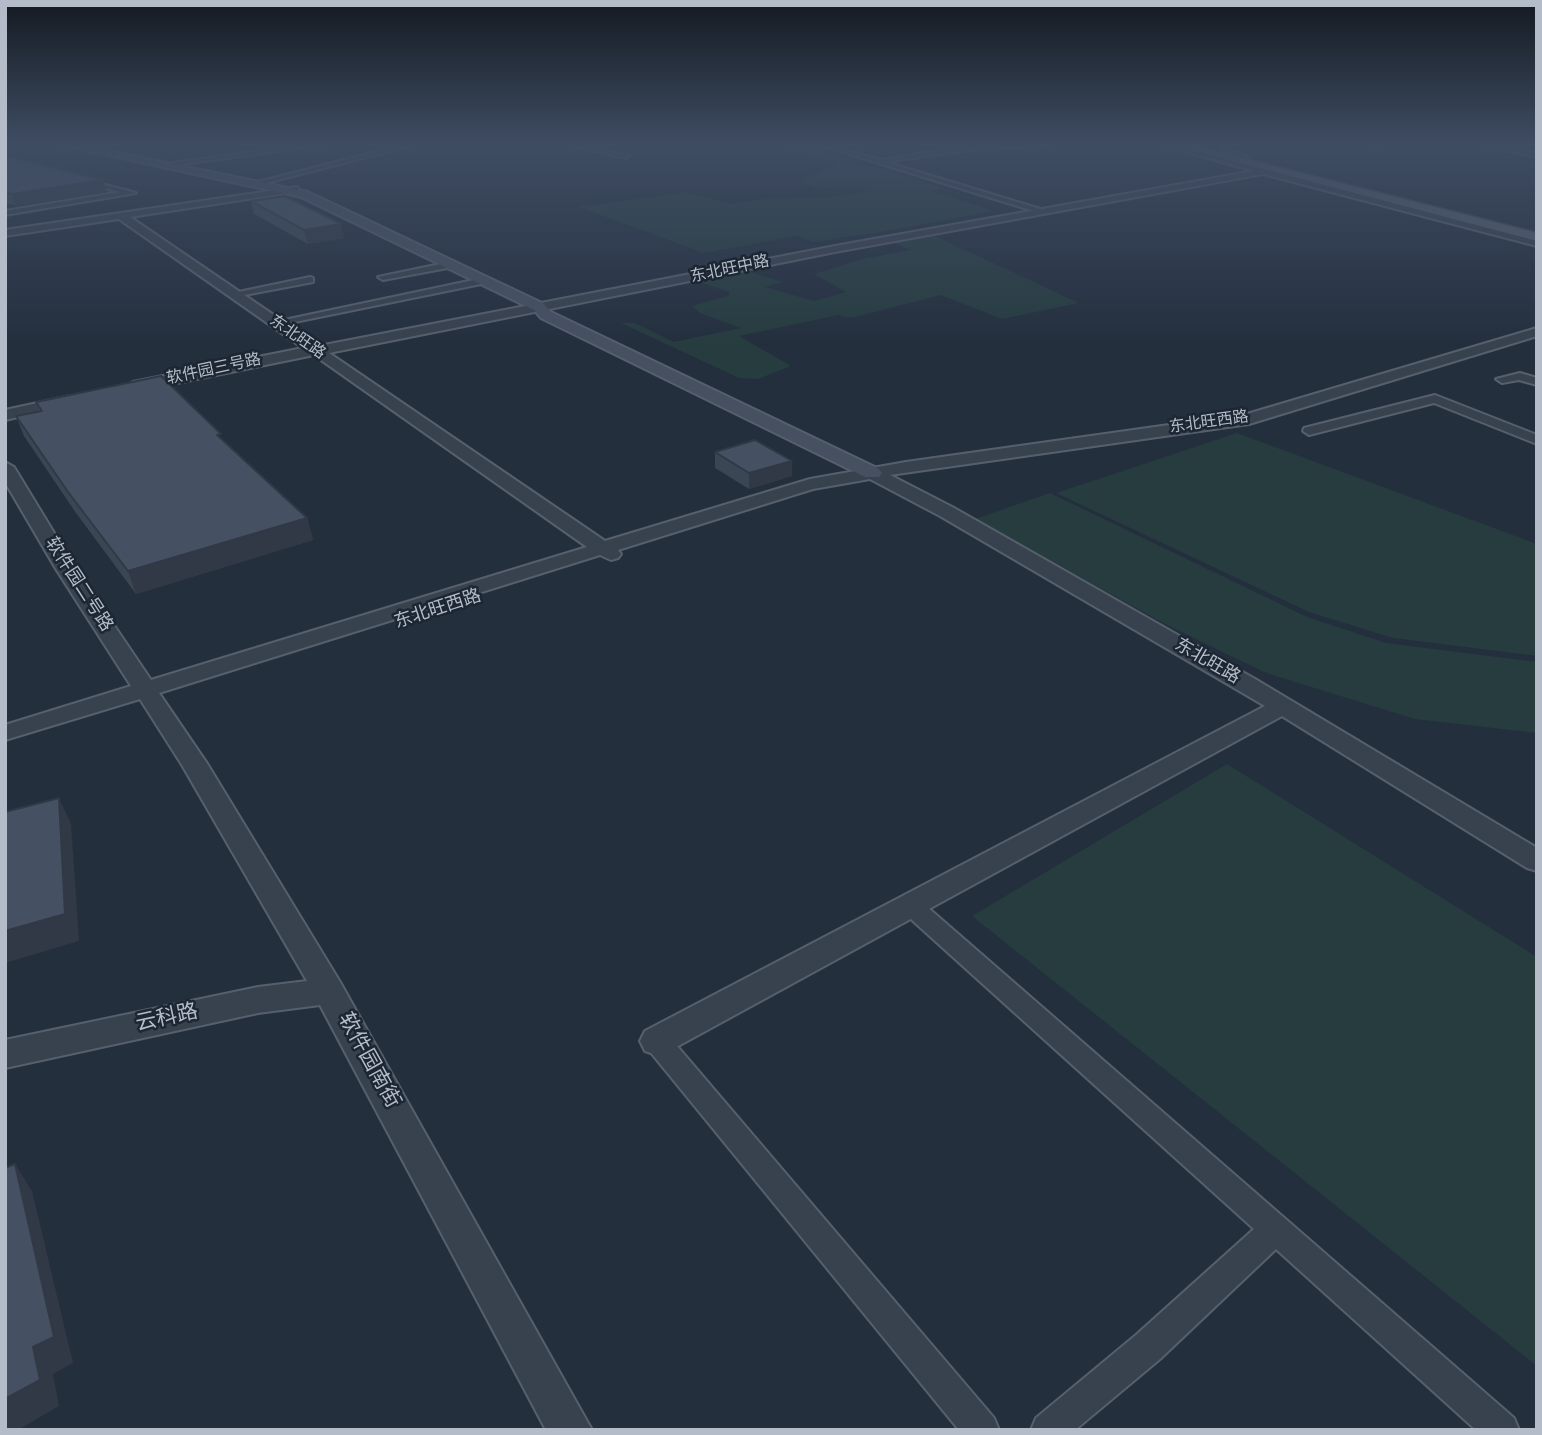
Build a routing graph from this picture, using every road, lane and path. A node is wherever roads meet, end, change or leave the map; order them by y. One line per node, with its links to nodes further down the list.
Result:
1 (140, 212): 8 (street, 东北旺路)
2 (344, 212): 12 (main road, 东北旺路)
3 (356, 212): 17 (main road, 东北旺路)
4 (1038, 212): 17 (street, 东北旺中路)
5 (1429, 212): 9 (street)
6 (1445, 212): 11 (main road)
7 (1450, 212): 11 (street)
8 (113, 216): 10 (street); 16 (street, 东北旺路); 21 (street, 东北旺路)
9 (1483, 227): 11 (main road)
10 (8, 229)
11 (1536, 235)
12 (450, 265): 13 (street); 15 (main road, 东北旺路)
13 (383, 276)
14 (310, 280): 16 (street)
15 (483, 281): 18 (main road, 东北旺路); 19 (street)
16 (234, 294): 19 (street, 东北旺路)
17 (557, 304): 18 (street, 东北旺中路); 30 (main road, 东北旺路)
18 (539, 307): 21 (street, 东北旺中路); 30 (main road, 东北旺路)
19 (275, 323): 21 (street, 东北旺路)
20 (1537, 332): 30 (street, 东北旺西路)
21 (308, 351): 24 (street, 软件园三号路); 31 (street, 东北旺路)
22 (1502, 379): 23 (street)
23 (1537, 382)
24 (122, 390)
25 (83, 398): 26 (street)
26 (5, 415)
27 (1309, 431): 28 (street)
28 (1537, 440)
29 (5, 467): 32 (street, 软件园二号路)
30 (872, 473): 31 (street, 东北旺西路); 33 (street, 东北旺路)
31 (597, 554): 32 (street, 东北旺西路)
32 (150, 694): 34 (street, 东北旺西路); 35 (street, 东北旺西路); 38 (street, 软件园南街)
33 (1283, 706): 36 (street, 东北旺路); 37 (street)
34 (5, 733)
35 (5, 747)
36 (1537, 861)
37 (910, 905): 39 (street); 41 (street)
38 (329, 991): 40 (street, 云科路); 42 (street, 软件园南街)
39 (657, 1041): 43 (street)
40 (5, 1054)
41 (1275, 1230): 44 (street); 45 (street)
42 (569, 1430)
43 (982, 1430)
44 (1048, 1430)
45 (1502, 1430)

